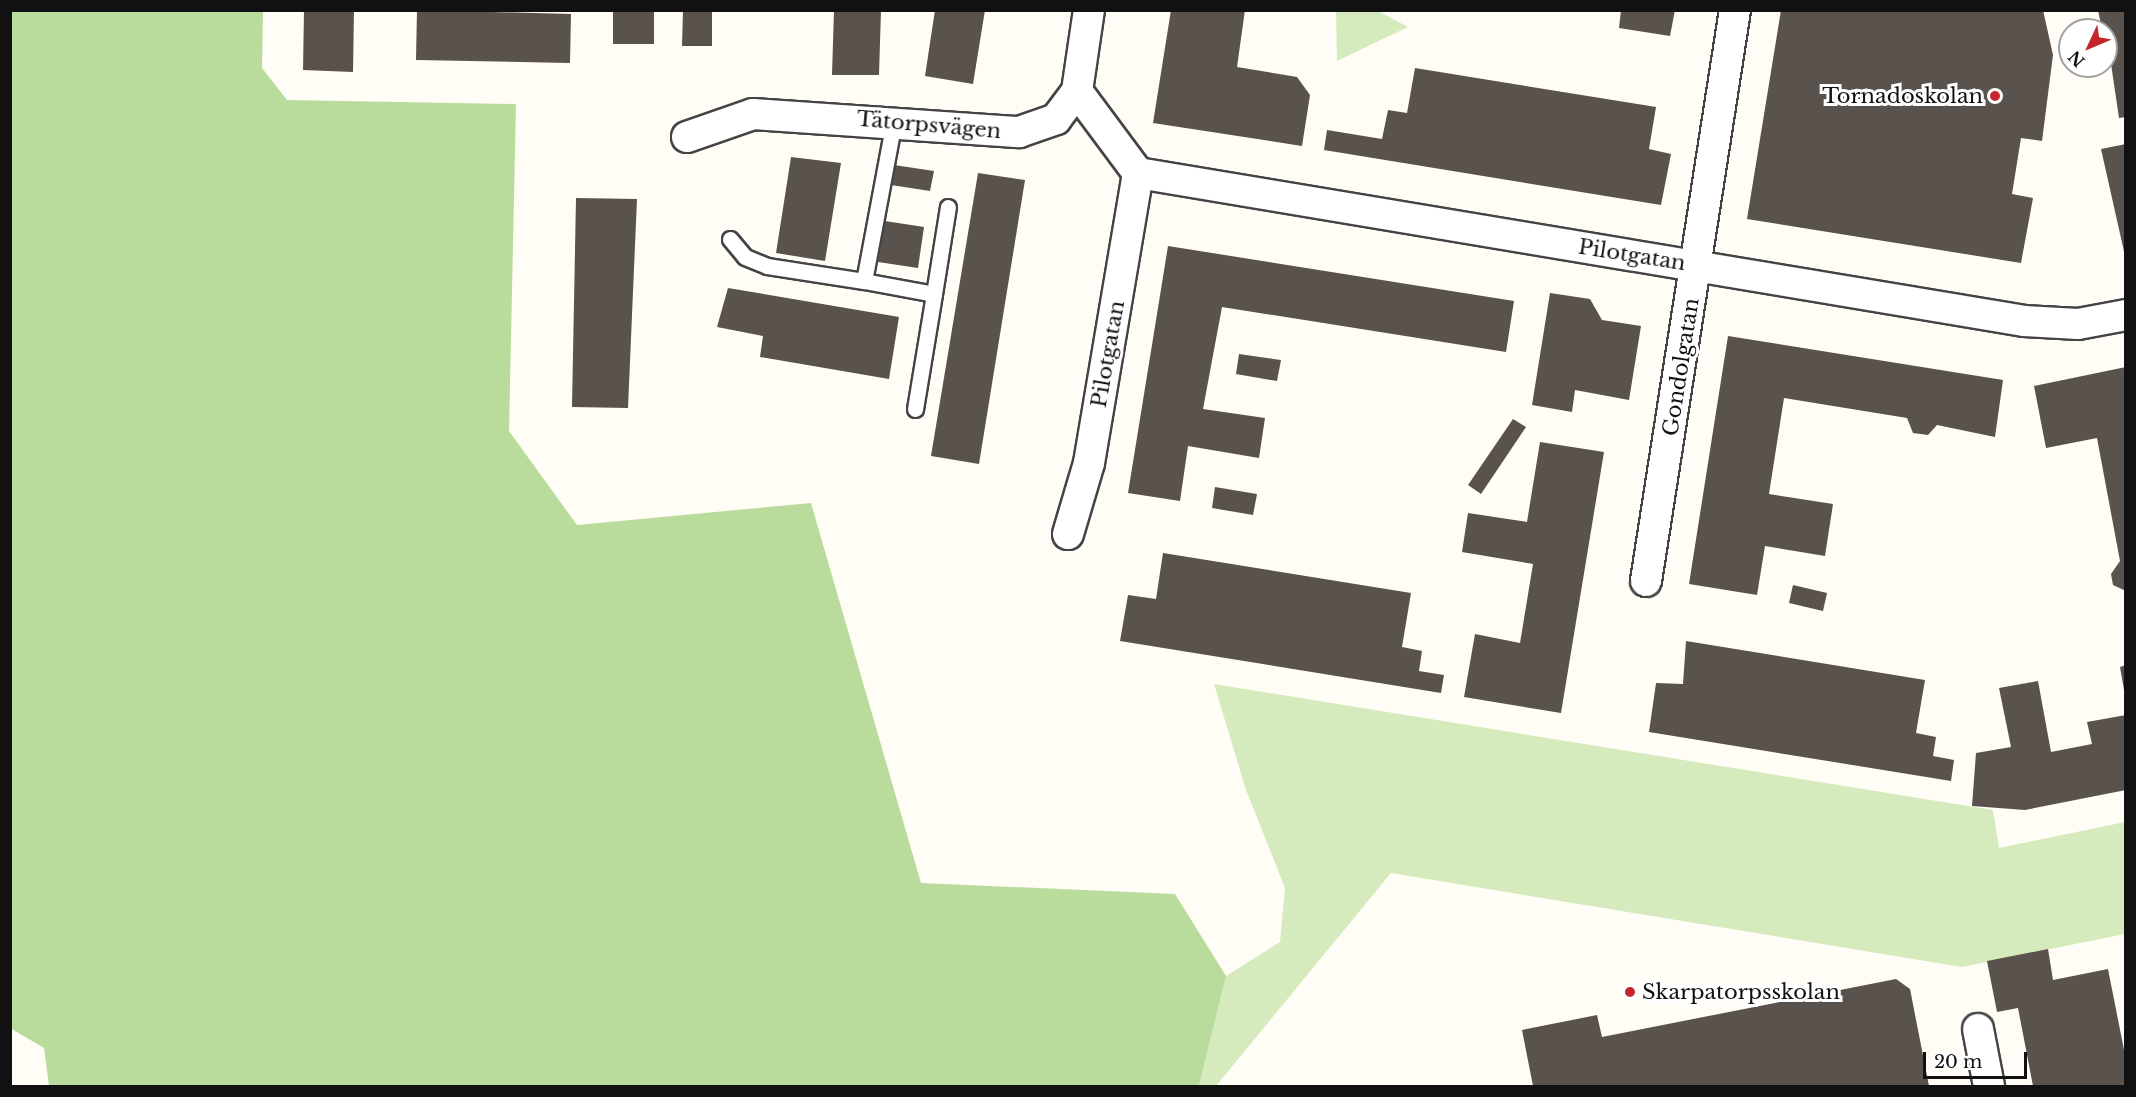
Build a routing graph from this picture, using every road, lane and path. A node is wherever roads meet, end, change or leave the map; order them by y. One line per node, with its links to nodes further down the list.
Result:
1 (1089, 10): 3 (street, Tätorpsvägen)
2 (1735, 10): 9 (street, Gondolgatan)
3 (1077, 91): 4 (street, Tätorpsvägen); 6 (street)
4 (894, 121): 5 (street, Tätorpsvägen); 10 (lane)
5 (687, 137)
6 (1138, 173): 9 (street, Pilotgatan); 14 (street, Pilotgatan)
7 (948, 207): 11 (lane)
8 (730, 239): 10 (lane)
9 (1697, 265): 12 (street, Pilotgatan); 15 (street, Gondolgatan)
10 (864, 281): 11 (lane)
11 (934, 294): 13 (lane)
12 (2126, 315)
13 (915, 409)
14 (1068, 534)
15 (1646, 581)
16 (1978, 1029): 17 (street)
17 (1989, 1086)

